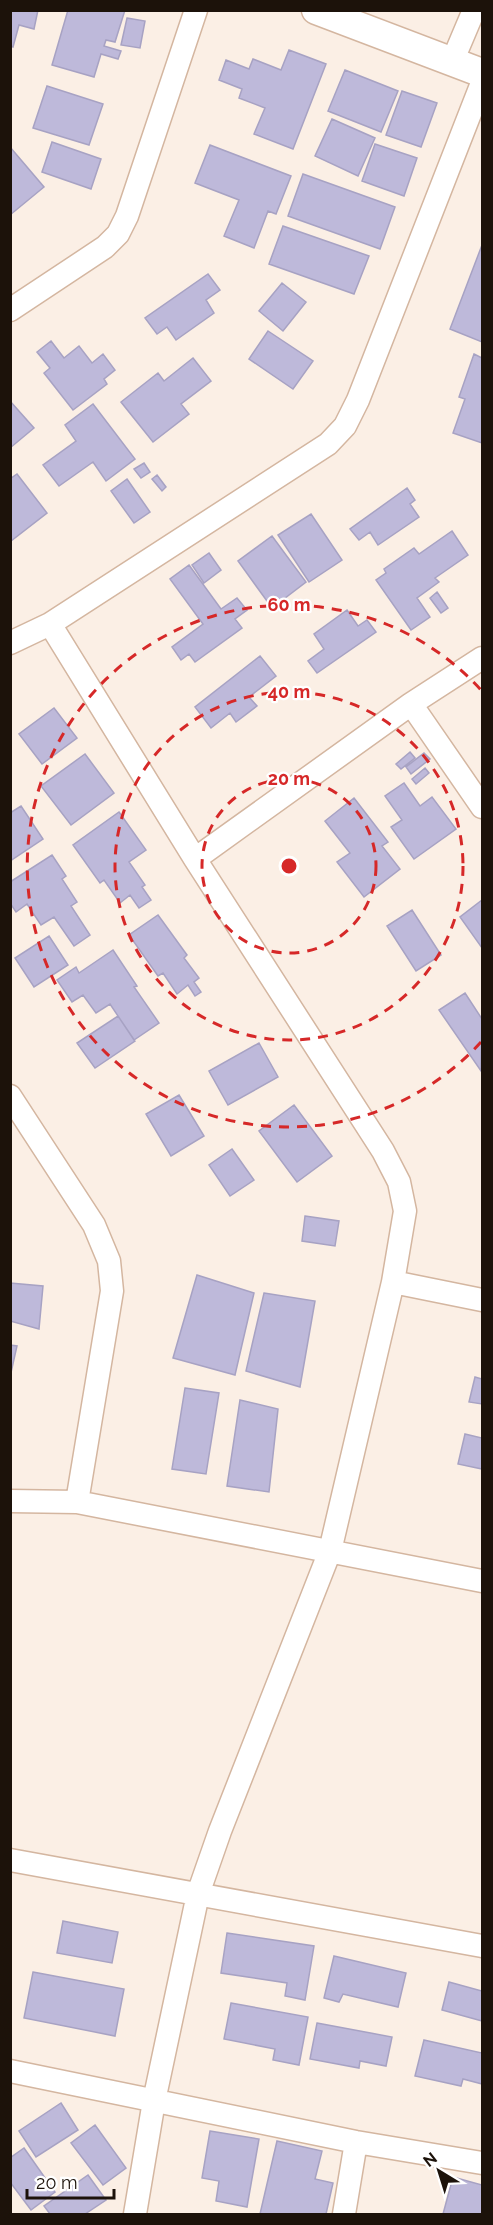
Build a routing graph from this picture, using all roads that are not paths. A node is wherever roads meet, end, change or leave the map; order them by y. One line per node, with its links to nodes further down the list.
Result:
1 (196, 10): 7 (street)
2 (316, 10): 4 (street)
3 (474, 10): 4 (street)
4 (452, 62): 5 (street)
5 (483, 73)
6 (483, 83): 8 (street)
7 (10, 310)
8 (50, 624): 9 (street); 13 (street)
9 (10, 643)
10 (483, 658): 11 (street)
11 (411, 704): 12 (street); 13 (street)
12 (483, 807)
13 (195, 859): 15 (street)
14 (10, 1096): 18 (street)
15 (393, 1282): 16 (street); 19 (street)
16 (483, 1299)
17 (10, 1501): 18 (street)
18 (77, 1502): 19 (street)
19 (330, 1551): 20 (street); 22 (street)
20 (483, 1581)
21 (10, 1860): 22 (street)
22 (198, 1894): 23 (street); 25 (street)
23 (483, 1946)
24 (10, 2071): 25 (street)
25 (154, 2100): 26 (street); 28 (street)
26 (356, 2142): 27 (street); 29 (street)
27 (483, 2163)
28 (135, 2214)
29 (344, 2214)

